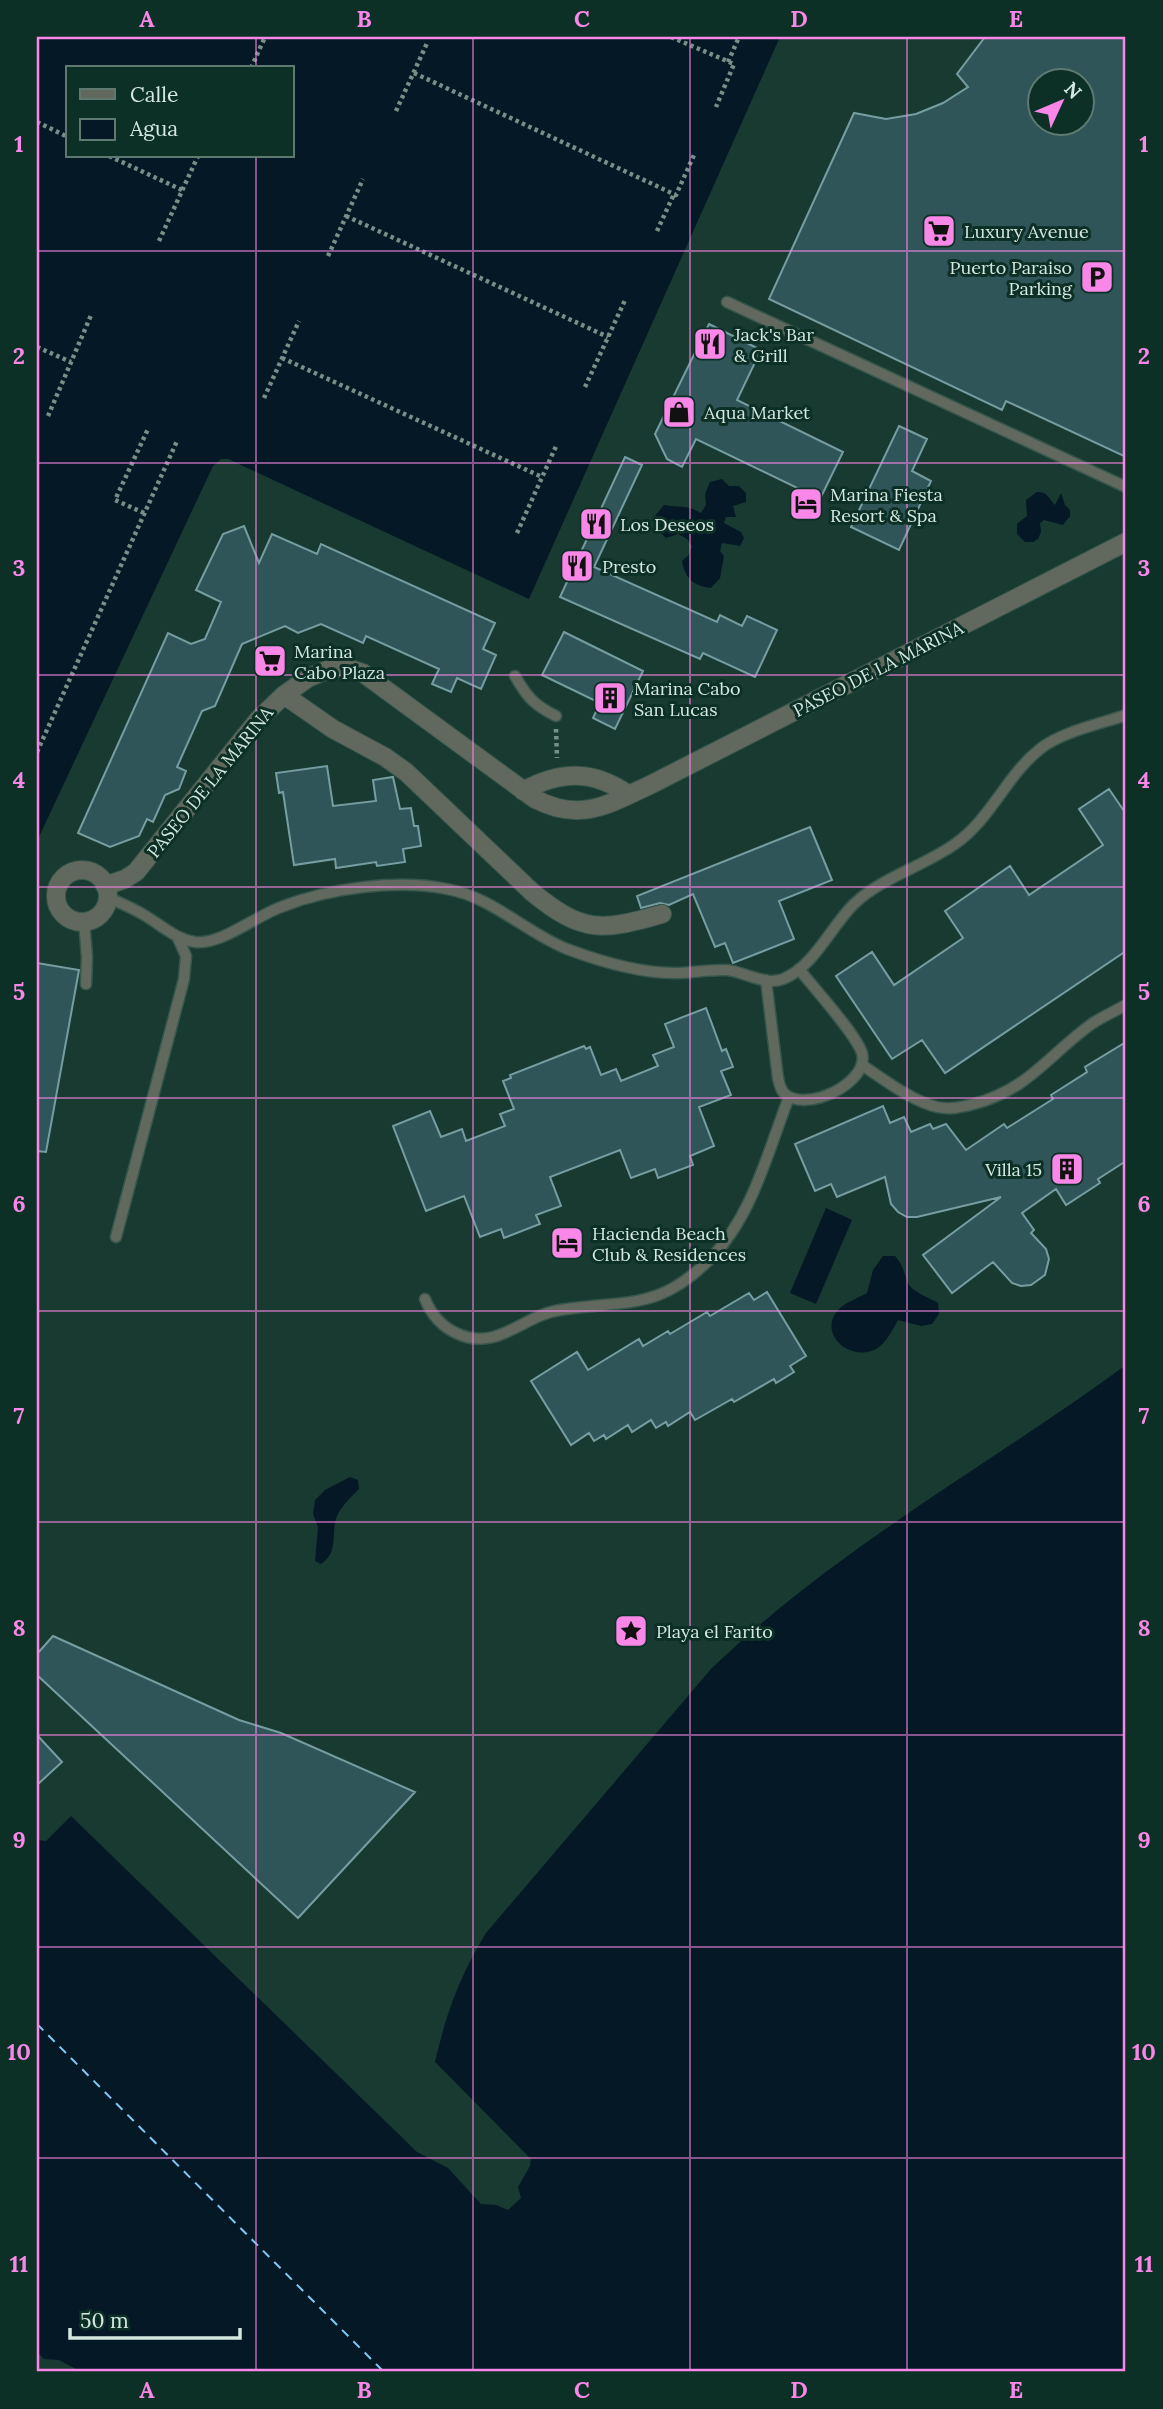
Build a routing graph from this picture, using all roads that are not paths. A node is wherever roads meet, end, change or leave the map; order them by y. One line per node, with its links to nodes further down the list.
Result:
1 (727, 302): 2 (lane)
2 (1126, 486)
3 (1126, 542): 9 (street, PASEO DE LA MARINA)
4 (515, 676): 7 (lane)
5 (284, 695): 8 (street, PASEO DE LA MARINA); 10 (street, PASEO DE LA MARINA); 11 (street)
6 (1126, 715): 14 (lane)
7 (555, 716)
8 (523, 791): 9 (street, PASEO DE LA MARINA); 9 (street)
9 (629, 795)
10 (106, 892): 12 (street, PASEO DE LA MARINA); 12 (street); 13 (lane)
11 (663, 914)
12 (84, 921): 16 (lane)
13 (177, 936): 15 (lane); 20 (lane)
14 (799, 969): 15 (lane); 18 (lane)
15 (766, 980): 19 (lane)
16 (86, 984)
17 (1126, 1005): 18 (lane)
18 (862, 1065): 19 (lane)
19 (789, 1097): 21 (lane)
20 (116, 1237)
21 (425, 1299)

